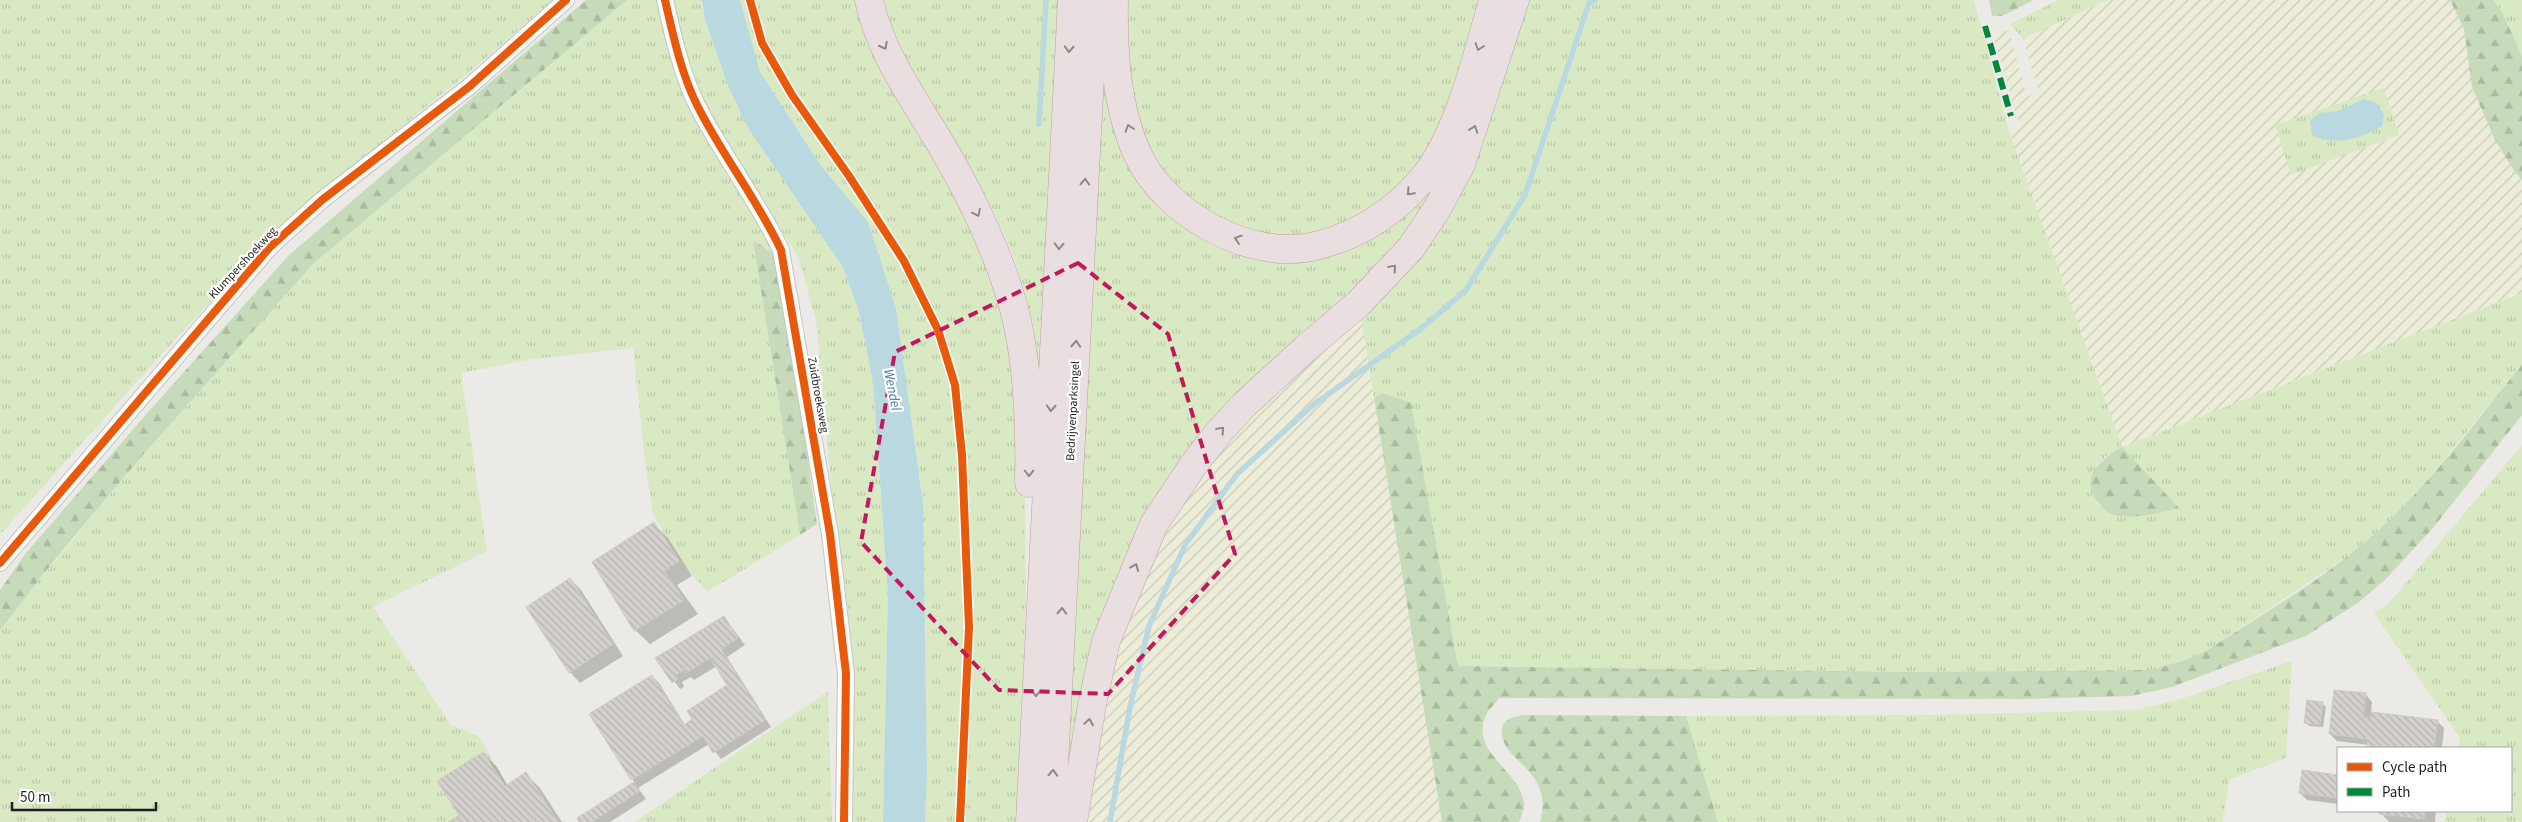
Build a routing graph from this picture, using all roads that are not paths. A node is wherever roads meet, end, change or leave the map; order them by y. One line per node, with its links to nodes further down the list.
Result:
1 (566, 0): 9 (street, Klumpershoekweg)
2 (665, 0): 11 (street, Zuidbroeksweg)
3 (869, 0): 10 (highway, one-way to 10)
4 (1072, 0): 10 (highway, Bedrijvenparksingel, one-way to 10)
5 (1094, 0): 13 (highway, Bedrijvenparksingel, one-way to 5)
6 (1114, 0): 7 (highway, one-way to 6)
7 (1493, 0)
8 (1515, 0): 14 (highway, one-way to 8)
9 (0, 563)
10 (1038, 644): 12 (highway, Bedrijvenparksingel, one-way to 12)
11 (844, 822)
12 (1030, 822)
13 (1051, 822)
14 (1073, 822)

